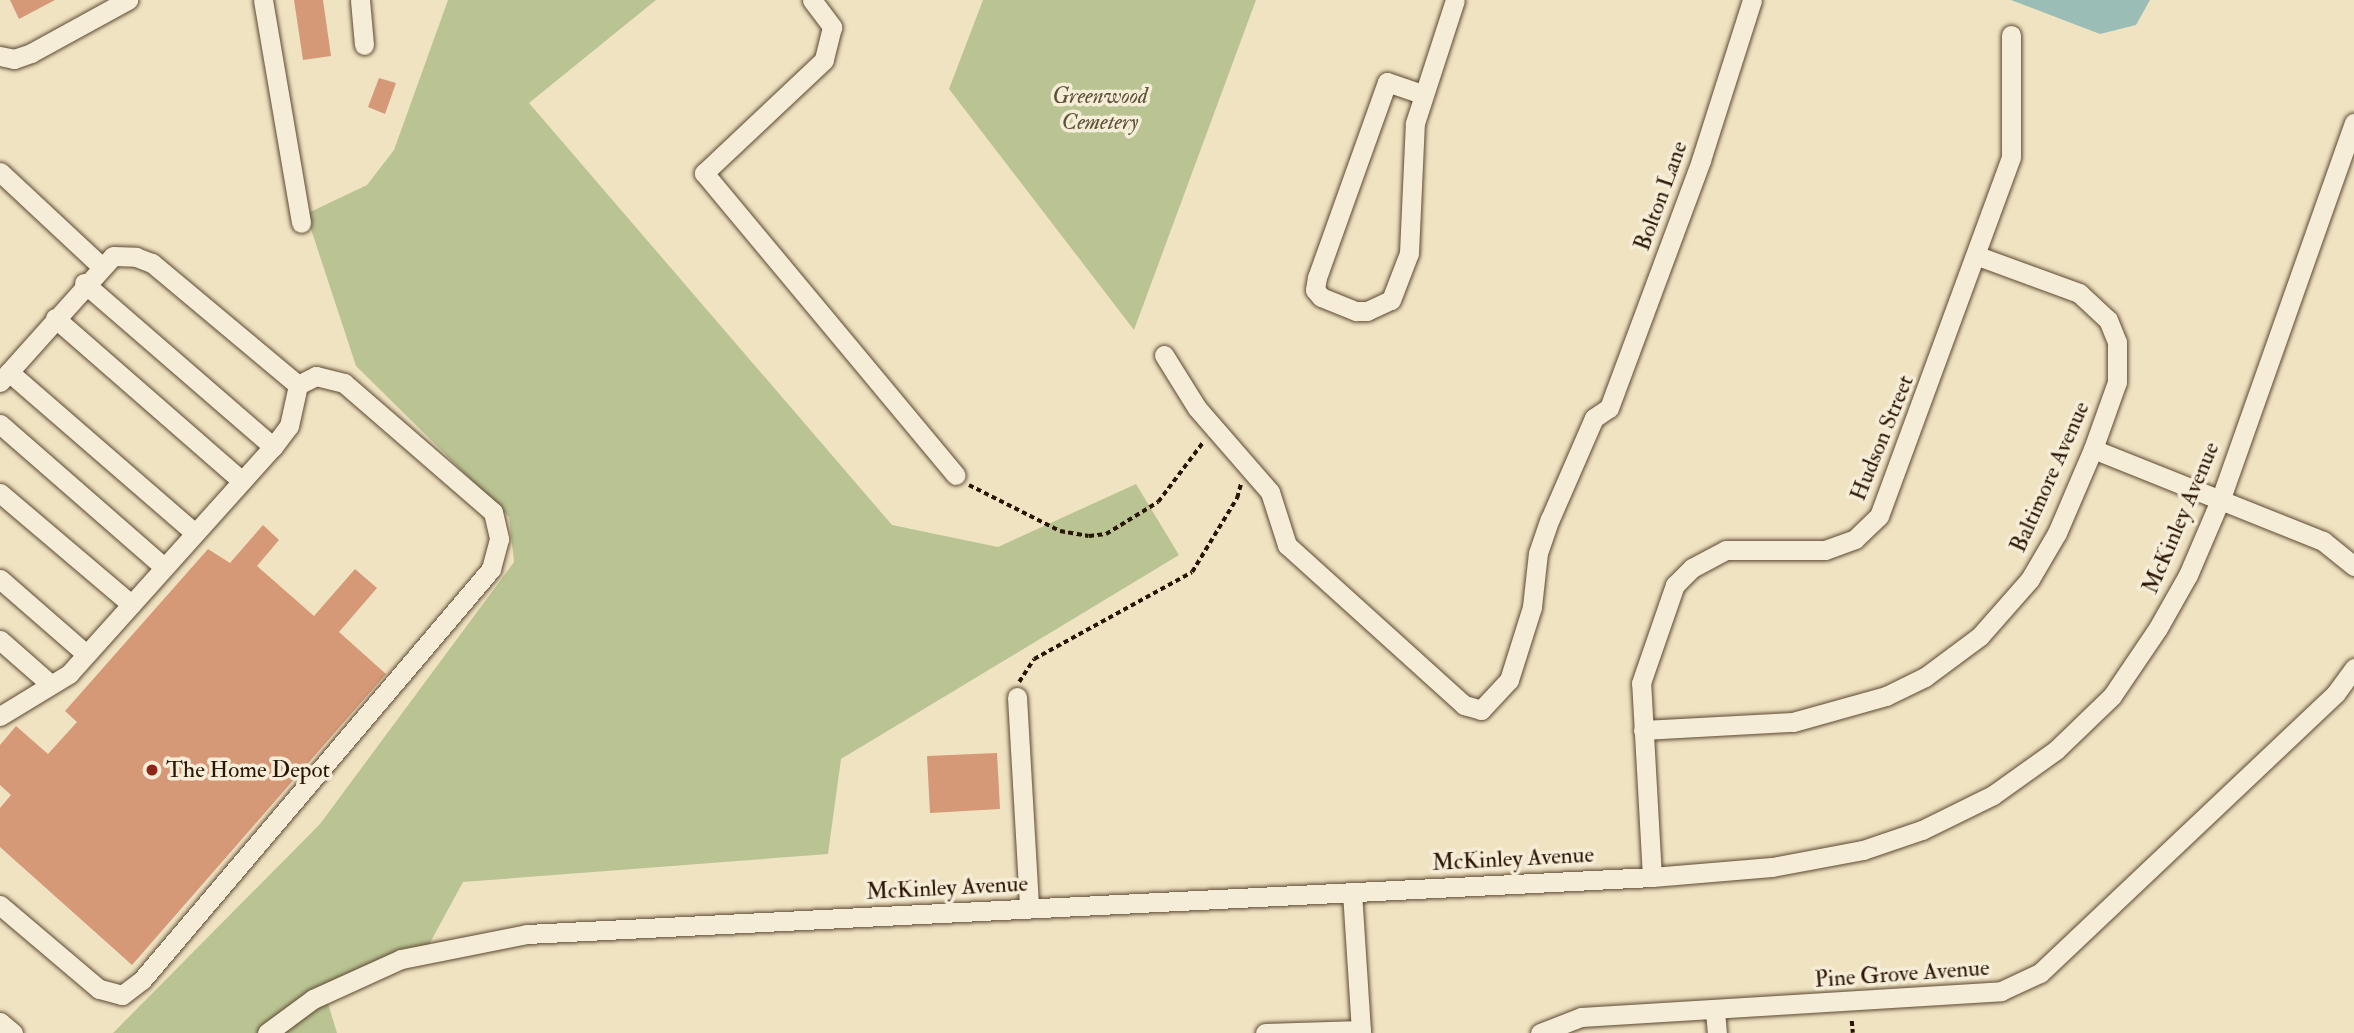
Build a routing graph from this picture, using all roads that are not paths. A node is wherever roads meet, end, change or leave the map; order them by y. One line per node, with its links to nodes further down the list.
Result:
1 (128, 0): 9 (street)
2 (263, 0): 13 (street)
3 (360, 0): 8 (street)
4 (812, 0): 24 (street)
5 (1455, 0): 10 (street)
6 (1752, 0): 18 (street, Bolton Lane)
7 (2011, 35): 14 (street, Hudson Street)
8 (364, 45)
9 (0, 56)
10 (1422, 93): 10 (street)
11 (2354, 123): 27 (street, McKinley Avenue)
12 (0, 172): 15 (street)
13 (301, 223)
14 (1978, 256): 23 (street, Baltimore Avenue); 39 (street, Hudson Street)
15 (102, 267): 16 (street); 20 (street)
16 (84, 284): 17 (street); 22 (street)
17 (55, 318): 19 (street); 25 (street)
18 (1164, 355)
19 (4, 377): 28 (street)
20 (298, 385): 22 (street); 42 (street)
21 (0, 424): 30 (street)
22 (273, 447): 25 (street)
23 (2093, 449): 27 (street); 39 (street, Baltimore Avenue)
24 (956, 475)
25 (242, 481): 28 (street)
26 (0, 494): 32 (street)
27 (2221, 498): 29 (street); 40 (street, McKinley Avenue)
28 (195, 533): 30 (street)
29 (2354, 566)
30 (164, 567): 32 (street)
31 (0, 579): 34 (street)
32 (131, 604): 34 (street)
33 (0, 640): 36 (street)
34 (86, 654): 36 (street)
35 (2354, 668): 44 (street, Pine Grove Avenue)
36 (50, 684): 38 (street)
37 (1017, 697): 43 (street)
38 (1, 712)
39 (1643, 730): 40 (street, Hudson Street)
40 (1653, 877): 41 (street, McKinley Avenue)
41 (1352, 892): 43 (street, McKinley Avenue); 46 (street)
42 (0, 905)
43 (1029, 908): 48 (street, McKinley Avenue)
44 (1715, 1011): 50 (street, Pine Grove Avenue); 51 (street)
45 (0, 1022): 47 (street)
46 (1361, 1032): 49 (street)
47 (13, 1033)
48 (267, 1033)
49 (1265, 1033)
50 (1540, 1033)
51 (1717, 1033)

